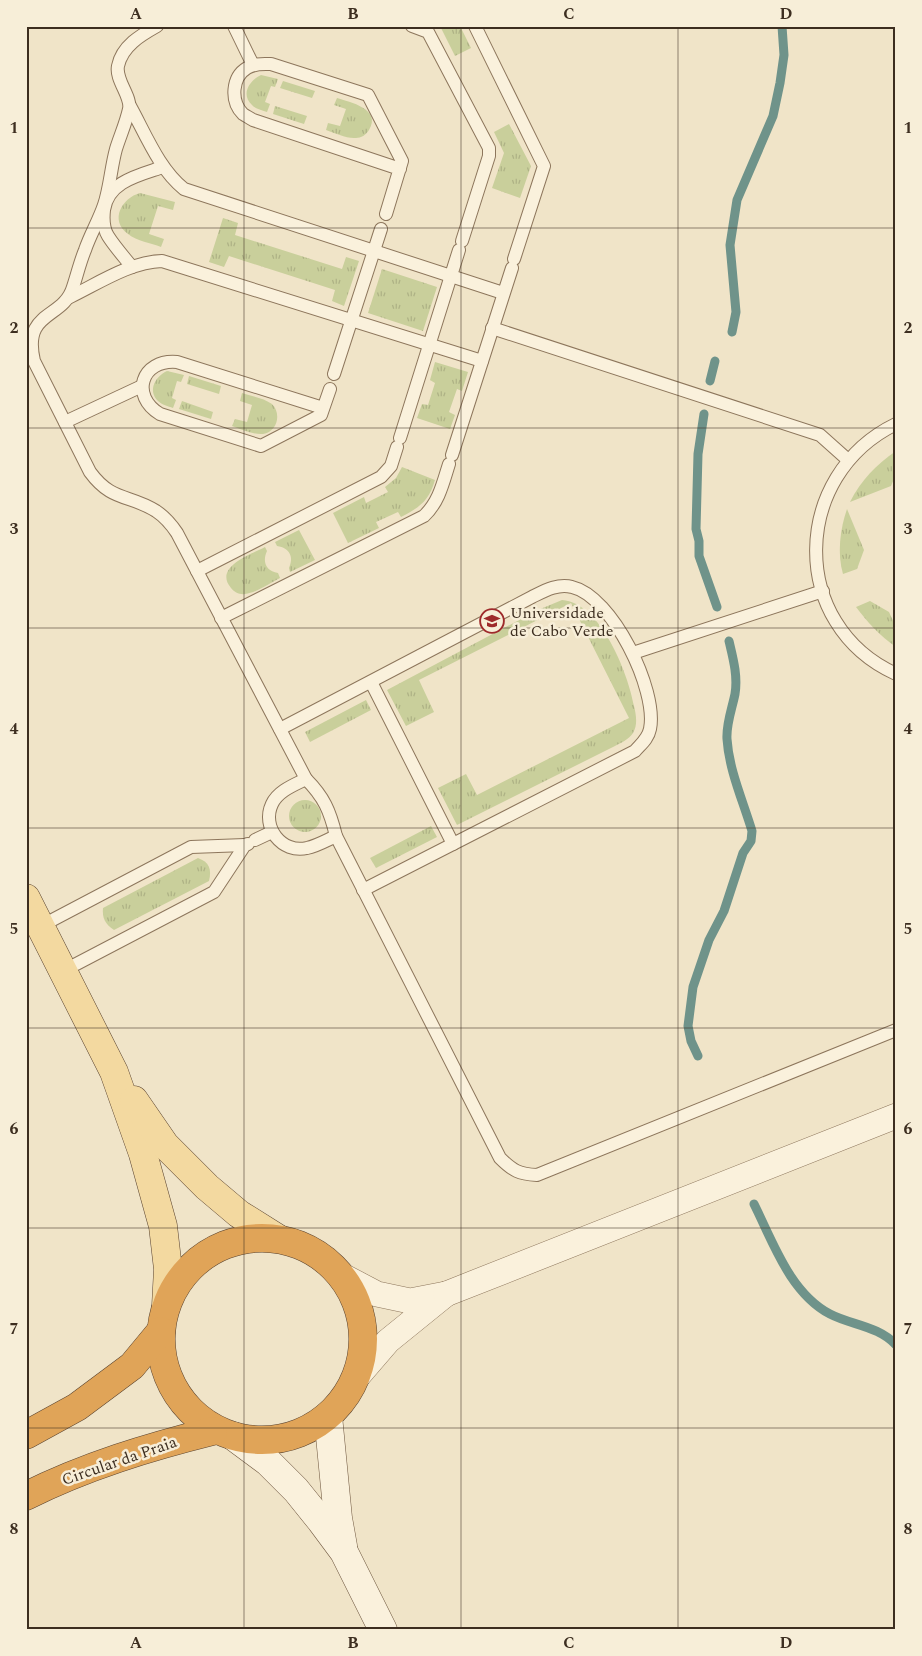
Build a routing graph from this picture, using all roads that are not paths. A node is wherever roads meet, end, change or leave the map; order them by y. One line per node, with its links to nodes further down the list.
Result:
1 (157, 26): 6 (lane)
2 (234, 26): 5 (lane)
3 (412, 26): 14 (lane)
4 (475, 26): 15 (lane)
5 (253, 65): 8 (lane); 8 (lane)
6 (130, 106): 7 (lane); 9 (lane)
7 (163, 167): 9 (lane); 12 (lane)
8 (400, 169): 10 (lane)
9 (105, 204): 13 (lane); 16 (lane)
10 (386, 214)
11 (381, 229): 12 (lane)
12 (374, 251): 14 (lane); 17 (lane)
13 (132, 267): 16 (lane); 17 (lane)
14 (452, 276): 15 (lane); 19 (lane)
15 (503, 293): 18 (lane)
16 (70, 297): 25 (lane)
17 (352, 320): 19 (lane); 21 (lane)
18 (492, 328): 20 (lane); 27 (lane)
19 (430, 346): 20 (lane); 28 (lane)
20 (482, 361): 30 (lane)
21 (334, 374)
22 (142, 386): 24 (lane); 24 (lane); 25 (lane)
23 (330, 389): 24 (lane)
24 (323, 408)
25 (64, 422): 28 (lane)
26 (896, 424): 27 (lane)
27 (848, 460): 29 (lane)
28 (197, 571): 30 (lane)
29 (823, 591): 31 (lane); 32 (lane)
30 (221, 618): 34 (lane)
31 (633, 653): 33 (lane); 39 (lane)
32 (896, 674)
33 (371, 682): 34 (lane); 39 (lane)
34 (280, 729): 35 (lane)
35 (306, 779): 36 (lane); 37 (lane)
36 (272, 832): 37 (lane); 38 (lane)
37 (336, 836): 40 (lane)
38 (249, 843): 42 (lane); 43 (lane)
39 (452, 844): 40 (lane)
40 (363, 890): 44 (lane)
41 (26, 898): 42 (main road)
42 (41, 926): 43 (main road)
43 (63, 970): 45 (main road)
44 (896, 1030)
45 (114, 1072): 47 (main road); 50 (main road)
46 (896, 1116): 49 (street)
47 (279, 1239): 48 (highway); 50 (highway)
48 (339, 1274): 49 (street); 51 (highway)
49 (446, 1294): 51 (street)
50 (164, 1319): 53 (highway); 54 (highway)
51 (357, 1377): 52 (highway)
52 (328, 1416): 53 (highway); 56 (main road)
53 (223, 1433): 55 (highway, Circular da Praia); 56 (main road)
54 (26, 1435)
55 (26, 1496)
56 (344, 1552): 57 (main road)
57 (383, 1630)

